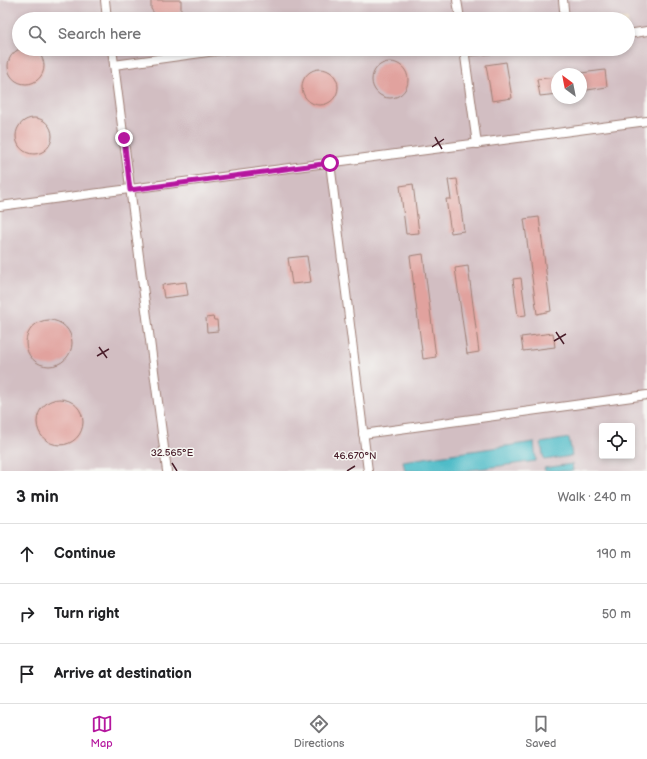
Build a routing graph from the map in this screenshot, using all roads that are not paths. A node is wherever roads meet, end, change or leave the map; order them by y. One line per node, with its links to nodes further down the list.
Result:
1 (105, 0): 4 (lane)
2 (457, 0): 5 (lane)
3 (563, 0): 6 (lane)
4 (106, 12)
5 (457, 12)
6 (564, 12)
7 (647, 32): 8 (lane)
8 (635, 33)
9 (113, 56): 12 (lane)
10 (179, 56): 12 (lane)
11 (465, 56): 14 (lane)
12 (114, 65): 16 (lane)
13 (647, 121): 14 (lane)
14 (477, 144): 15 (lane)
15 (330, 163): 16 (lane); 19 (lane)
16 (130, 190): 17 (lane); 20 (lane)
17 (0, 206)
18 (647, 395): 19 (lane)
19 (363, 434): 21 (lane)
20 (167, 471)
21 (368, 471)

